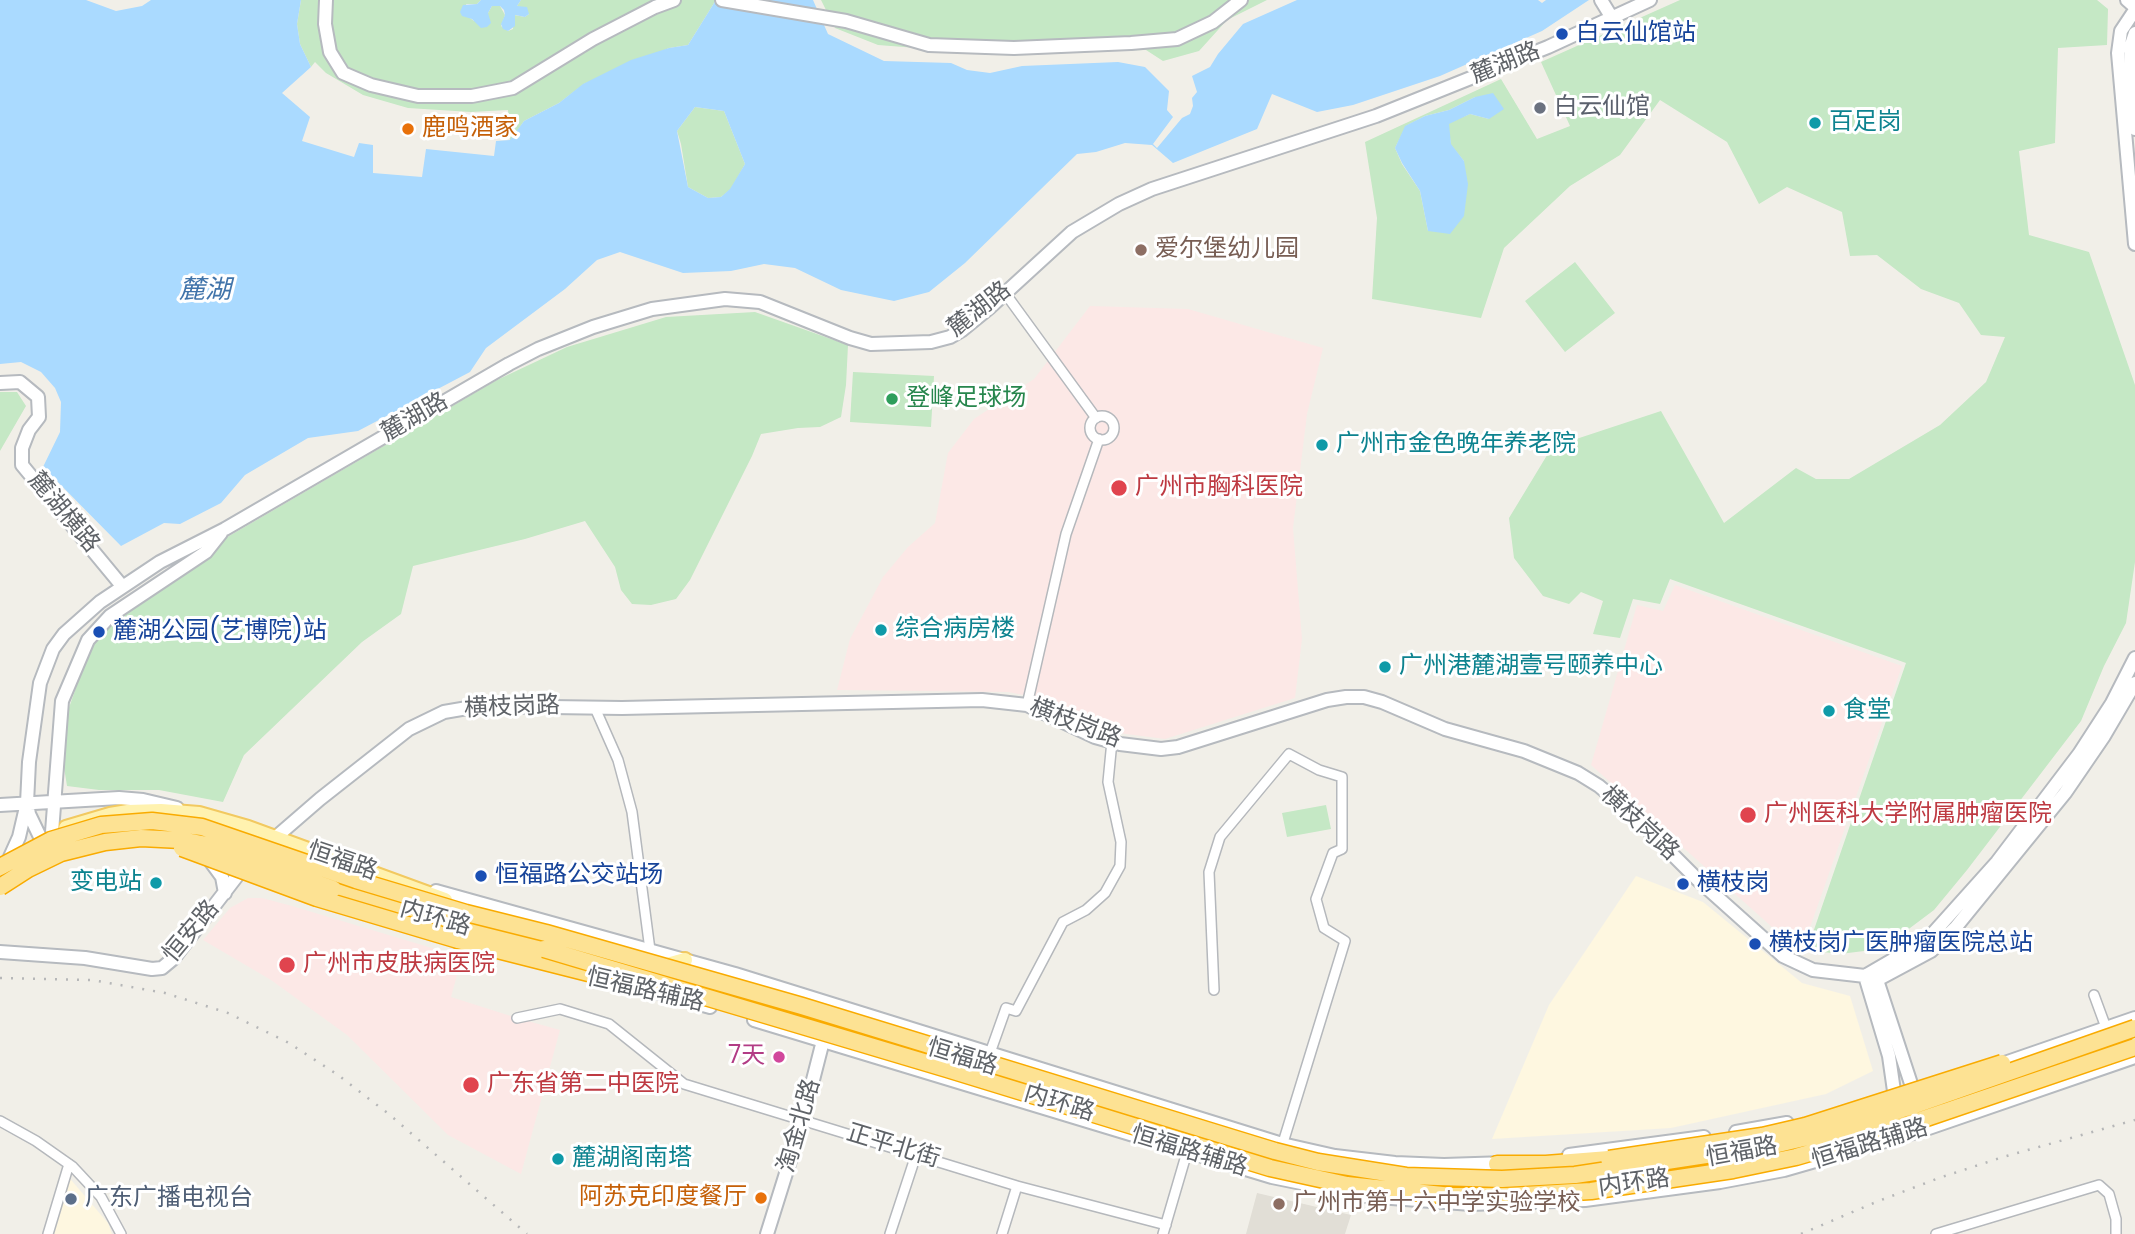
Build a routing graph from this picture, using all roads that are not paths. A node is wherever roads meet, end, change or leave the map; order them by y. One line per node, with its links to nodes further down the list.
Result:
1 (326, 0): 2 (main road)
2 (674, 0)
3 (722, 0): 4 (main road)
4 (1241, 0)
5 (1601, 0): 9 (main road)
6 (1650, 0): 9 (main road, 麓湖路)
7 (2127, 0): 8 (main road)
8 (2135, 9): 12 (main road)
9 (1612, 18): 13 (main road, 麓湖路)
10 (2135, 33): 11 (main road)
11 (2135, 129)
12 (2135, 244)
13 (1005, 293): 15 (street); 17 (main road, 麓湖路)
14 (0, 383): 18 (main road, 麓湖横路)
15 (1096, 418): 16 (street); 16 (street)
16 (1099, 439): 21 (street)
17 (225, 529): 18 (main road, 麓湖路); 24 (main road, 麓湖路)
18 (122, 586): 25 (main road, 麓湖路)
19 (2135, 657): 47 (main road)
20 (2135, 683): 47 (main road)
21 (1027, 705): 22 (main road, 横枝岗路); 23 (main road, 横枝岗路)
22 (595, 708): 30 (main road, 横枝岗路); 43 (street)
23 (1112, 741): 47 (main road, 横枝岗路); 57 (street)
24 (54, 802): 25 (main road); 27 (main road); 32 (main road, 麓湖路)
25 (27, 803): 26 (main road); 28 (main road); 32 (main road, 麓湖路)
26 (3, 805): 28 (main road)
27 (198, 814): 30 (main road, 恒福路); 32 (main road, 恒福路)
28 (22, 826): 36 (main road)
29 (184, 832): 32 (main road, 恒福路); 33 (street); 34 (main road, 恒福路)
30 (275, 838): 34 (main road, 恒安路); 38 (main road, 恒福路)
31 (129, 839): 40 (highway, 内环路, bridge); 48 (highway, bridge); 56 (highway, 内环路, bridge)
32 (50, 846): 33 (main road, 恒福路辅路); 36 (main road, 恒福路); 39 (main road); 42 (main road, 恒福路辅路)
33 (180, 850): 35 (main road, 恒福路辅路)
34 (257, 854): 37 (main road, 恒安路); 46 (main road, 恒福路)
35 (211, 862): 37 (main road, 恒福路辅路); 41 (main road)
36 (3, 863): 53 (highway, 内环路, bridge)
37 (239, 873): 41 (main road, 恒安路); 48 (main road, 恒福路辅路)
38 (378, 874): 43 (main road, 恒福路辅路); 46 (main road, 恒福路)
39 (0, 878)
40 (0, 887)
41 (225, 893): 44 (main road, 恒安路)
42 (0, 895)
43 (650, 950): 45 (main road, 恒福路辅路)
44 (0, 952)
45 (685, 960): 46 (main road); 57 (main road, 恒福路辅路)
46 (662, 974): 48 (main road); 54 (main road, 恒福路)
47 (1871, 978): 59 (main road); 60 (main road)
48 (620, 981): 54 (main road, 恒福路辅路)
49 (1214, 990): 65 (street)
50 (2094, 995): 55 (street)
51 (517, 1018): 61 (street, 正平北街)
52 (2135, 1018): 55 (main road)
53 (2135, 1027): 55 (main road, 恒福路); 67 (highway, bridge)
54 (826, 1029): 61 (main road, 淘金北路); 63 (main road, 恒福路辅路); 65 (main road, 恒福路)
55 (2108, 1033): 60 (main road, 恒福路)
56 (2135, 1048): 60 (main road, 恒福路)
57 (990, 1053): 65 (main road, 恒福路辅路)
58 (2135, 1057): 60 (main road, 恒福路辅路)
59 (1896, 1106): 60 (main road, 恒福路); 67 (main road, 恒福路辅路); 68 (main road, 恒福路)
60 (1918, 1112): 65 (main road, 恒福路)
61 (803, 1119): 64 (street, 正平北街); 73 (main road, 淘金北路)
62 (0, 1121): 66 (street)
63 (1187, 1152): 65 (main road, 恒福路辅路); 70 (street)
64 (916, 1155): 69 (street, 正平北街); 74 (street)
65 (1277, 1161): 67 (main road, 恒福路辅路); 68 (main road, 恒福路)
66 (69, 1164): 71 (street); 72 (street)
67 (1497, 1164): 68 (main road)
68 (1469, 1181)
69 (1017, 1186): 70 (street, 正平北街); 75 (street)
70 (1164, 1229)
71 (48, 1234)
72 (121, 1234)
73 (767, 1234)
74 (890, 1234)
75 (1002, 1234)
76 (1936, 1234): 77 (street)
77 (2116, 1234)

